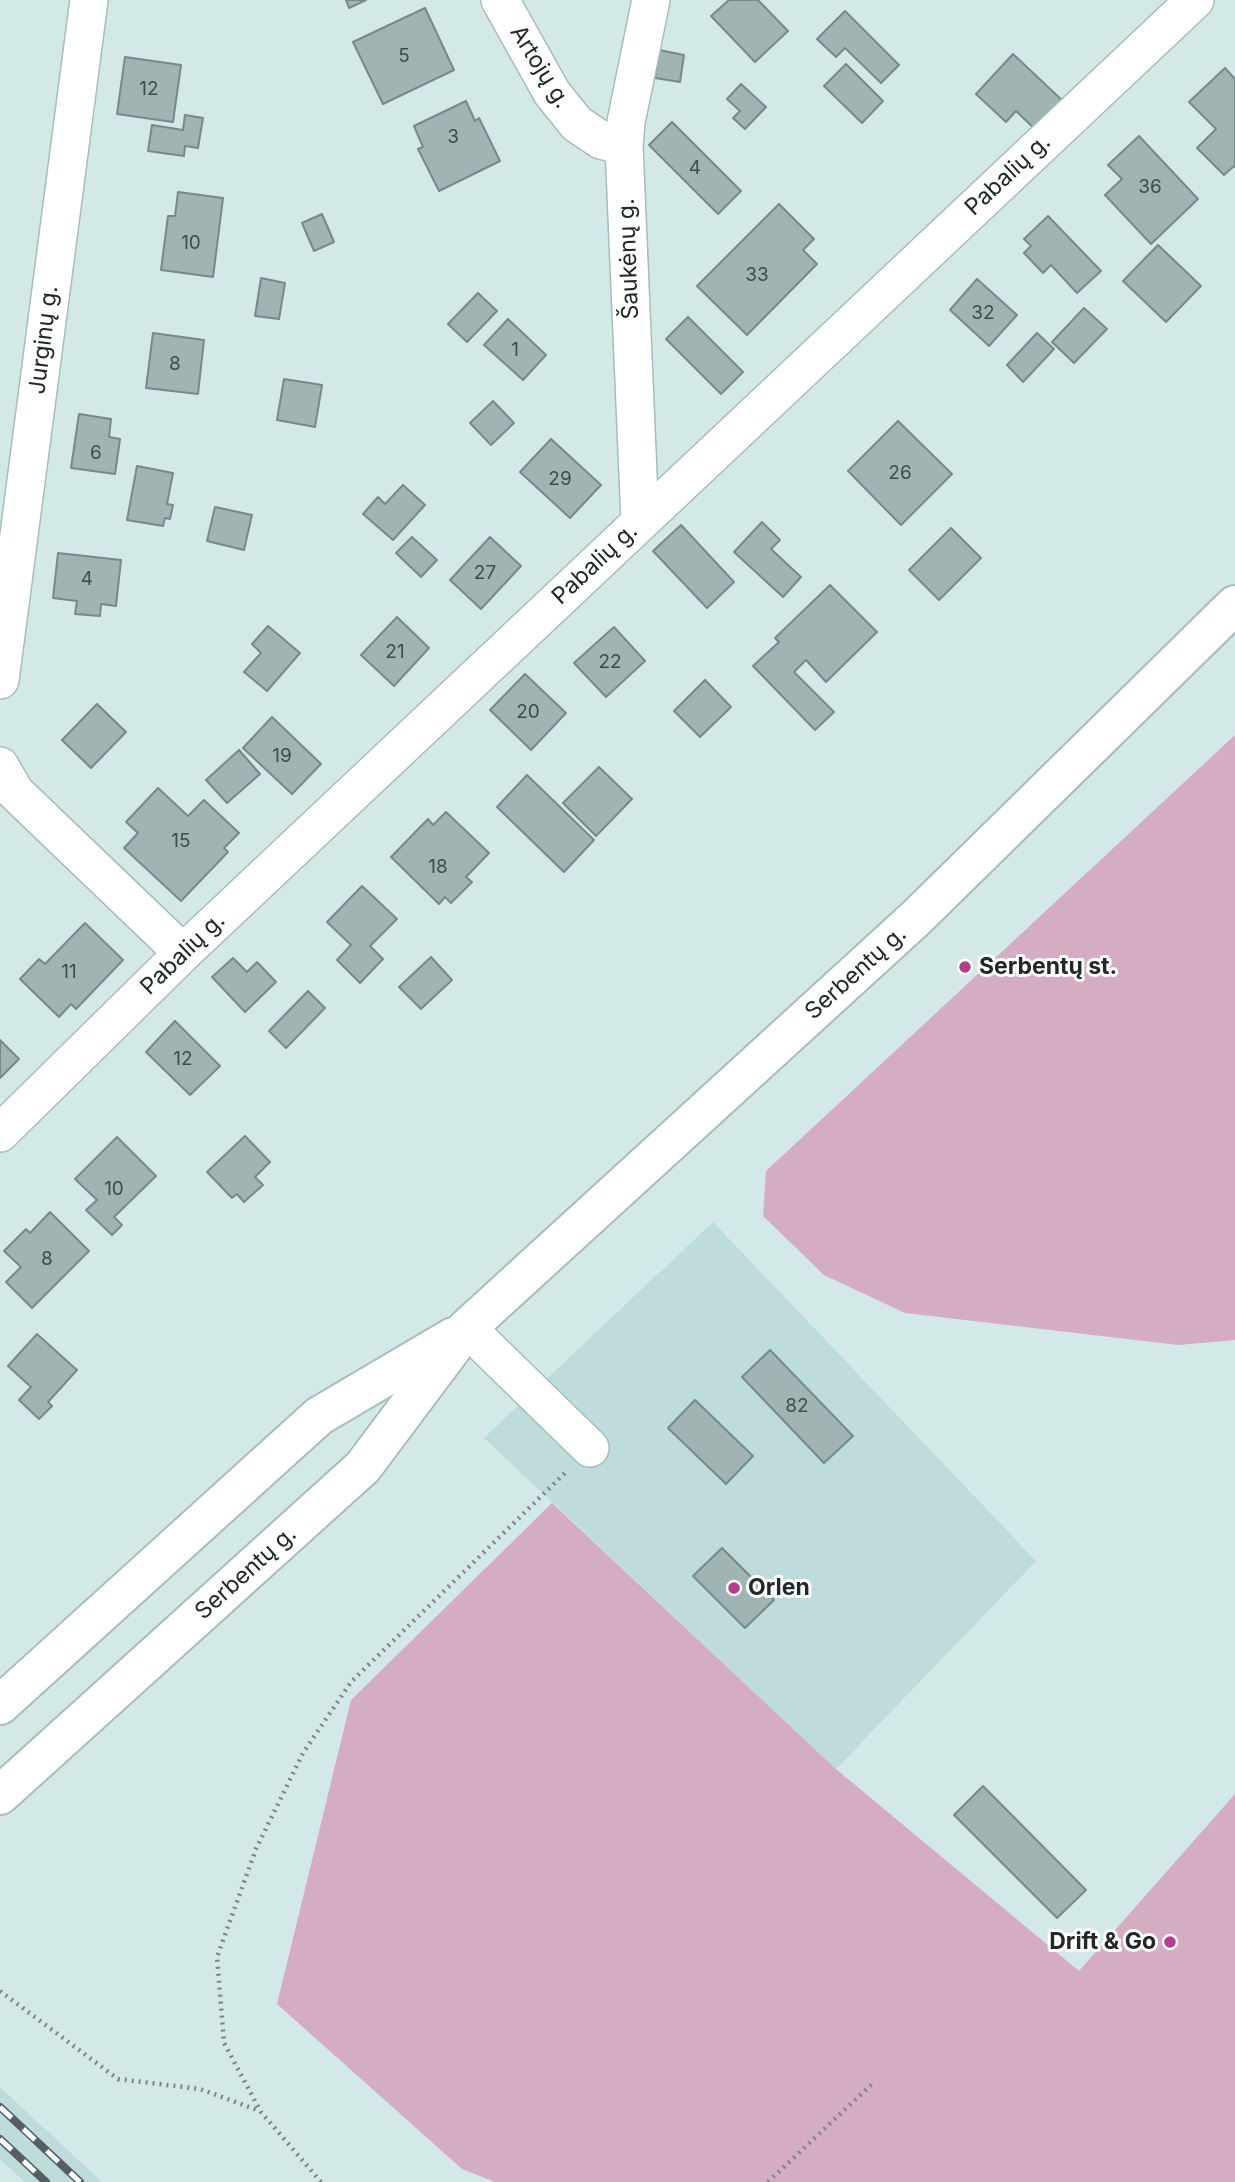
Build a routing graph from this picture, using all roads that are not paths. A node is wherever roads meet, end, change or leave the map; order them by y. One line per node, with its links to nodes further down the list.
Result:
1 (89, 0): 8 (street, Jurginų g.)
2 (499, 0): 5 (street, Artojų g.)
3 (651, 0): 5 (street, Šaukėnų g.)
4 (1195, 0): 6 (street, Pabalių g.)
5 (624, 146): 6 (street, Šaukėnų g.)
6 (640, 521): 10 (street, Pabalių g.)
7 (1235, 606): 12 (main road, Serbentų g.)
8 (0, 680)
9 (0, 766): 10 (street)
10 (183, 953): 11 (street, Pabalių g.)
11 (0, 1133)
12 (467, 1328): 13 (street); 14 (main road, Serbentų g.); 15 (main road, Serbentų g.)
13 (590, 1448)
14 (0, 1704)
15 (0, 1795)

